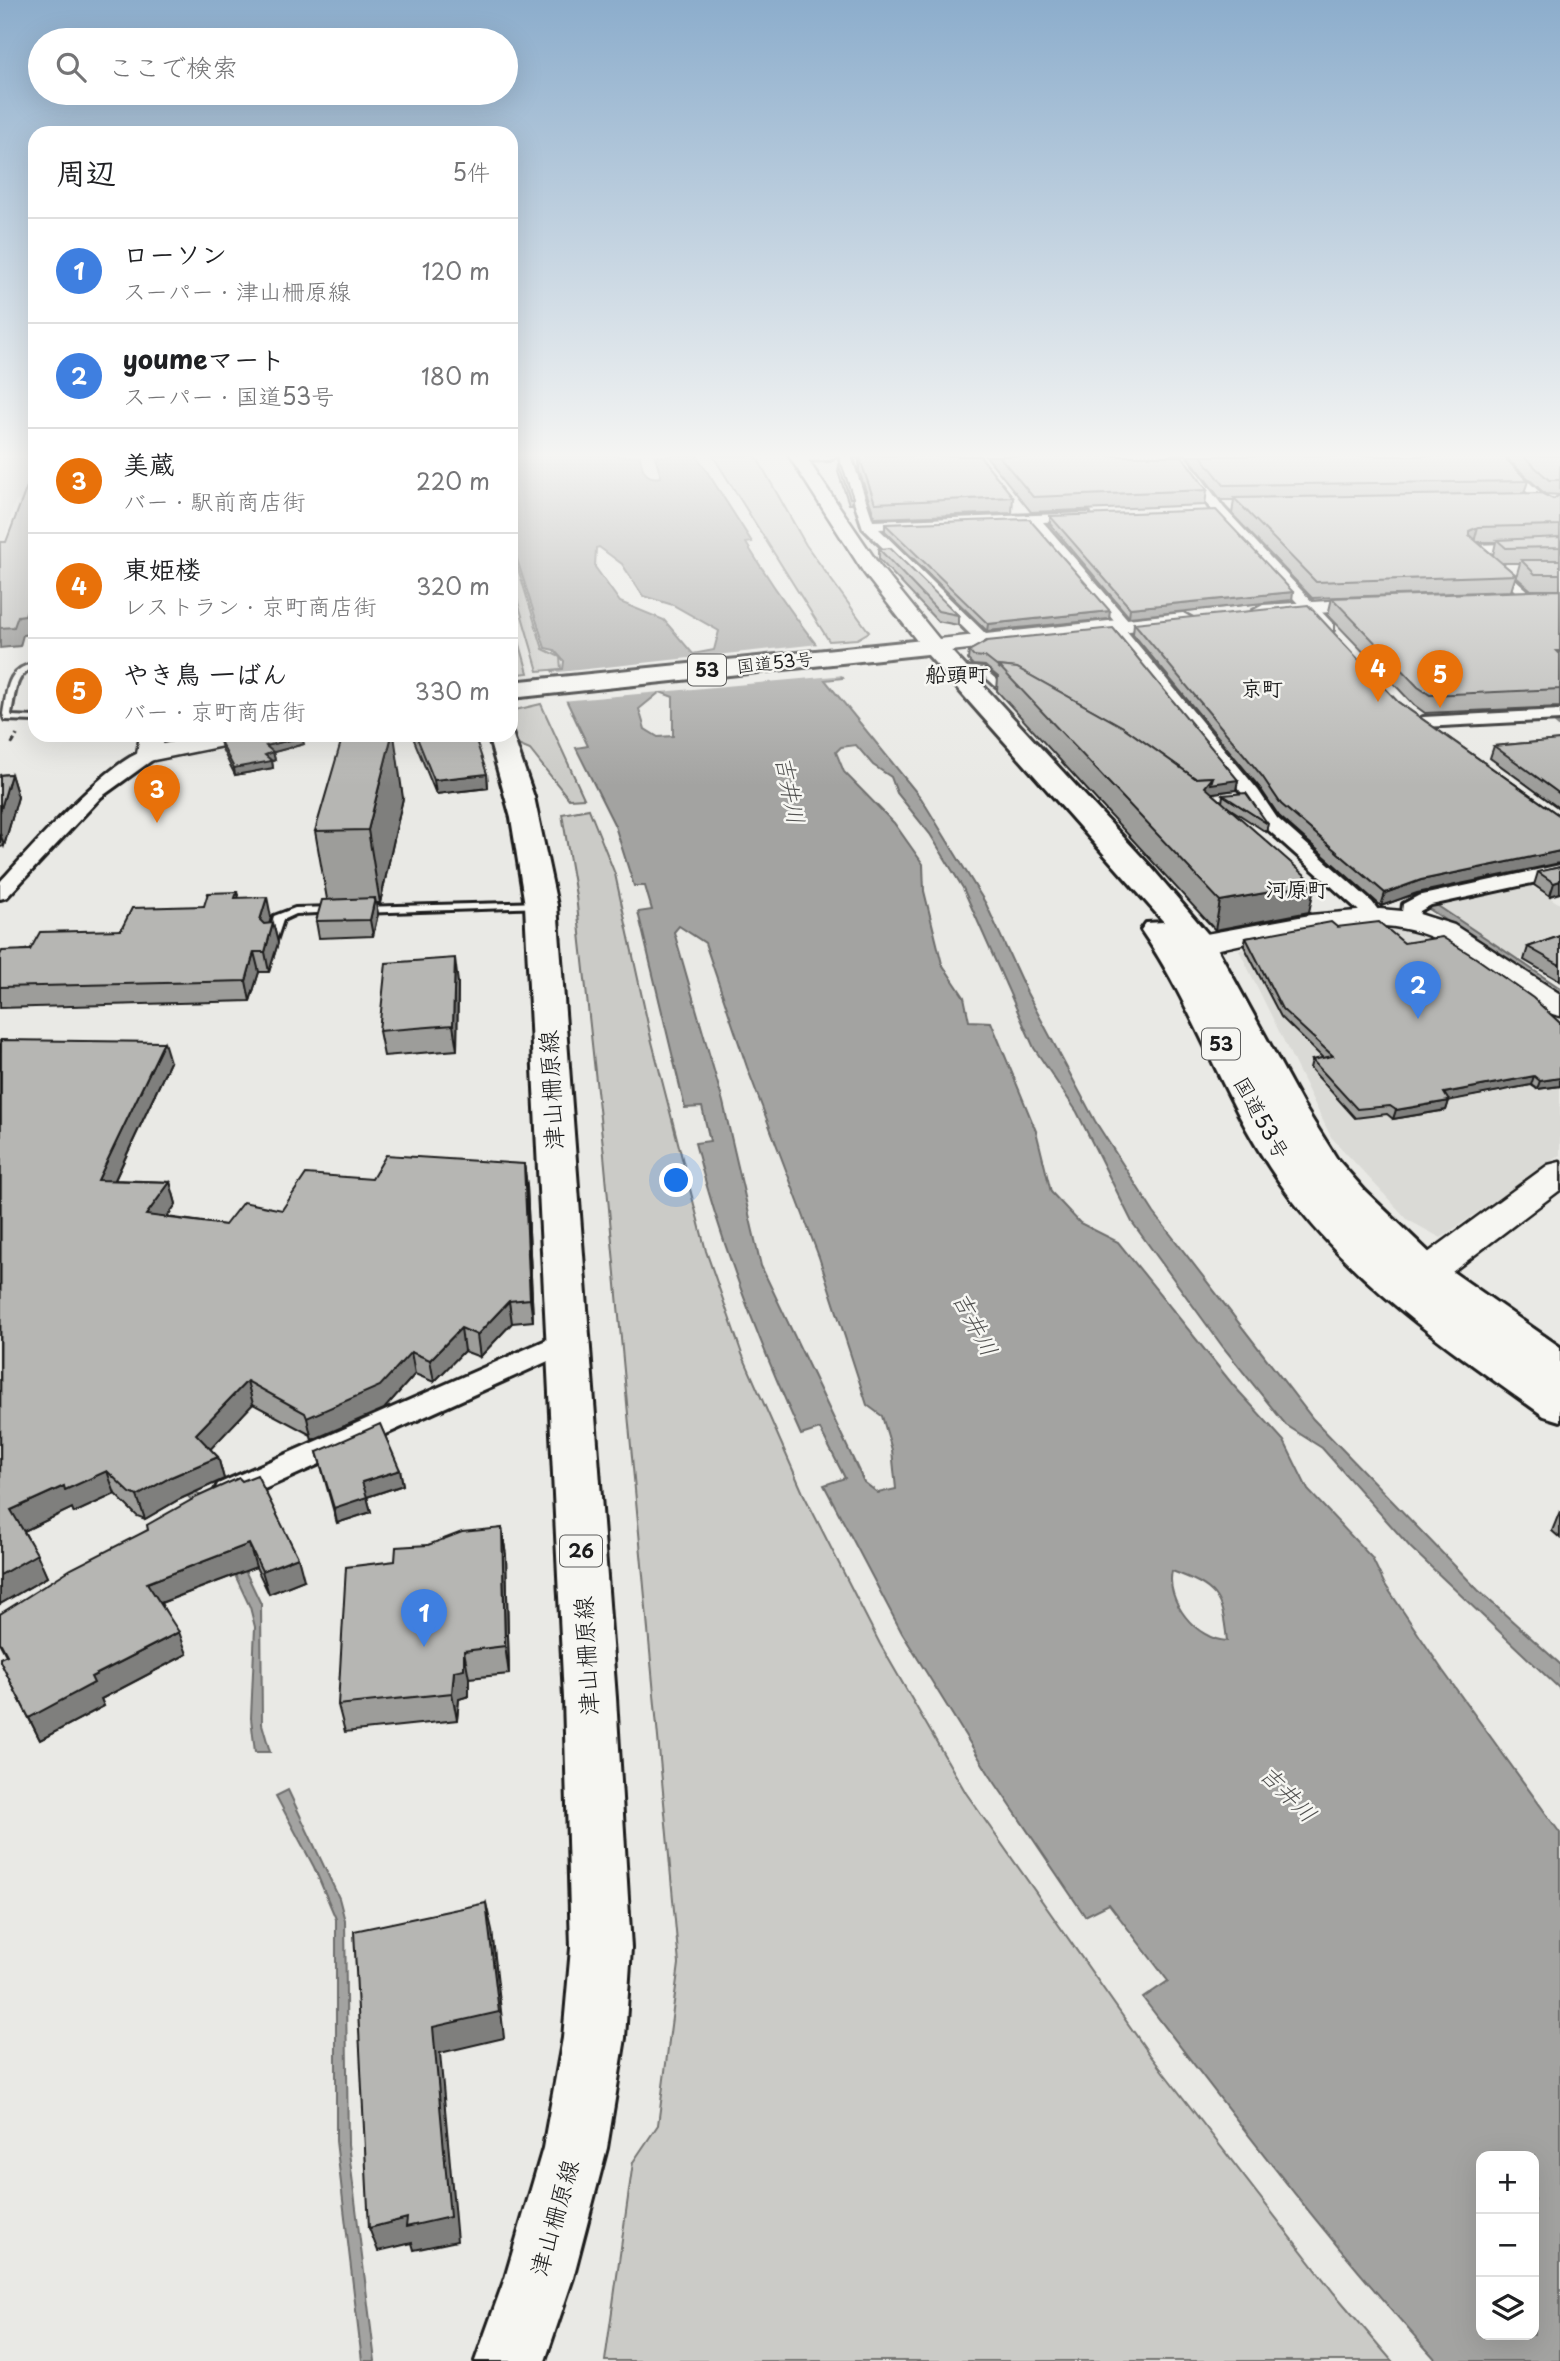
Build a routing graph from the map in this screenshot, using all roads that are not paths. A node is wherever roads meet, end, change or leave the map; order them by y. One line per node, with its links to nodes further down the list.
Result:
1 (855, 566): 17 (street)
2 (906, 566): 15 (street)
3 (1069, 566): 14 (street)
4 (1271, 566): 11 (street)
5 (1494, 566): 6 (street)
6 (1498, 570): 7 (street); 8 (street)
7 (1523, 570)
8 (1539, 599): 9 (street)
9 (1501, 600)
10 (1405, 603): 11 (street)
11 (1309, 607): 12 (street); 16 (street)
12 (1243, 613)
13 (1204, 617): 14 (street)
14 (1119, 626): 15 (street); 32 (street)
15 (983, 639): 17 (street)
16 (1344, 644)
17 (926, 653): 19 (main road, 国道53号 / 53); 20 (lane); 35 (main road, 国道53号 / 53)
18 (28, 666): 23 (lane)
19 (518, 689)
20 (1028, 695)
21 (1406, 710): 24 (street)
22 (1560, 715): 24 (street)
23 (28, 719)
24 (1423, 722): 25 (street)
25 (1445, 737)
26 (179, 742): 28 (street)
27 (503, 742): 31 (main road, 津山柵原線 / 26)
28 (151, 745): 30 (street)
29 (1560, 871): 33 (street)
30 (0, 892)
31 (541, 905): 34 (lane); 39 (main road, 津山柵原線 / 26)
32 (1374, 918): 33 (street); 35 (street)
33 (1411, 920): 36 (street)
34 (272, 939)
35 (1187, 948): 38 (main road, 国道53号 / 53); 41 (main road, 国道53号 / 53)
36 (1560, 1007)
37 (1560, 1173): 38 (street)
38 (1426, 1273): 40 (main road, 国道53号 / 53); 41 (street)
39 (567, 1341): 42 (street); 43 (main road, 津山柵原線 / 26)
40 (1560, 1369)
41 (1560, 1404)
42 (209, 1501)
43 (510, 2361)

